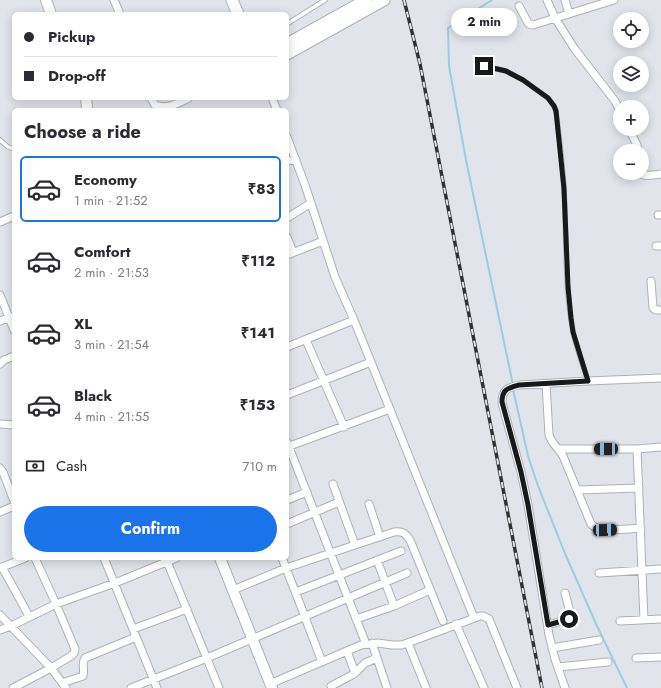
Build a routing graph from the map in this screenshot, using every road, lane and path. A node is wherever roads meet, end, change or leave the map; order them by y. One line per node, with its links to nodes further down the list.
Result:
1 (46, 0): 11 (street)
2 (114, 0): 12 (street)
3 (232, 0): 13 (main road)
4 (325, 0): 16 (lane)
5 (366, 0): 17 (main road)
6 (384, 0): 17 (main road)
7 (547, 0): 15 (street)
8 (565, 0): 14 (street)
9 (614, 0): 14 (street)
10 (519, 6): 15 (street)
11 (51, 12)
12 (119, 12)
13 (237, 12)
14 (569, 14): 15 (street)
15 (555, 18): 21 (street)
16 (289, 23)
17 (293, 44)
18 (484, 66): 50 (lane)
19 (152, 100): 22 (street)
20 (184, 100): 23 (street)
21 (614, 100)
22 (160, 108)
23 (164, 108)
24 (0, 140): 26 (lane)
25 (289, 142): 27 (street)
26 (12, 148)
27 (296, 160): 28 (street); 31 (street)
28 (289, 161)
29 (661, 174): 30 (street)
30 (649, 175)
31 (311, 203): 33 (street); 35 (street)
32 (12, 217): 34 (street)
33 (289, 217)
34 (0, 222)
35 (323, 241): 36 (street); 41 (street)
36 (290, 254)
37 (651, 281): 39 (street)
38 (0, 295): 40 (street)
39 (661, 310)
40 (11, 317): 42 (street)
41 (354, 320): 43 (street); 46 (street)
42 (0, 321)
43 (306, 340): 44 (street); 49 (street)
44 (289, 346)
45 (12, 357): 47 (street)
46 (371, 362): 49 (street); 53 (street)
47 (0, 364)
48 (661, 378): 50 (street)
49 (324, 381): 52 (street); 56 (street)
50 (588, 381): 51 (street)
51 (546, 384): 61 (street); 114 (street)
52 (289, 395)
53 (390, 409): 56 (street); 107 (street)
54 (0, 424): 55 (street)
55 (12, 425)
56 (344, 427): 57 (street)
57 (289, 445)
58 (289, 447): 66 (street)
59 (661, 447): 60 (street)
60 (637, 449): 61 (street); 64 (street)
61 (559, 450): 65 (street)
62 (0, 468): 67 (street)
63 (333, 484): 69 (street)
64 (639, 488): 65 (street); 75 (street)
65 (578, 490): 75 (street)
66 (307, 492): 68 (street); 73 (street)
67 (12, 496)
68 (289, 499)
69 (339, 502): 73 (street); 77 (street)
70 (369, 504): 76 (street)
71 (12, 507): 72 (street)
72 (0, 512)
73 (314, 512): 74 (street); 79 (street)
74 (289, 523)
75 (640, 528): 90 (street)
76 (380, 536): 77 (street); 97 (street)
77 (355, 545): 79 (street)
78 (401, 551): 86 (street)
79 (331, 554): 88 (street); 93 (street)
80 (20, 560): 87 (street)
81 (36, 560): 101 (street)
82 (105, 560): 95 (street)
83 (167, 560): 95 (street); 103 (street)
84 (221, 560): 96 (street)
85 (283, 560): 88 (street)
86 (377, 560): 93 (street); 94 (street)
87 (1, 568): 105 (street)
88 (286, 568): 96 (street); 98 (street)
89 (661, 569): 90 (street)
90 (643, 570): 92 (street); 110 (street)
91 (407, 573): 94 (street)
92 (599, 573)
93 (339, 575): 98 (street); 100 (street)
94 (385, 582): 100 (street); 102 (street)
95 (115, 583): 101 (street); 116 (street)
96 (233, 590): 119 (street)
97 (430, 590): 102 (street); 111 (street)
98 (296, 592): 106 (street)
99 (565, 593): 114 (street)
100 (348, 598): 106 (street); 108 (street)
101 (56, 604): 105 (street); 132 (street)
102 (394, 606): 108 (street)
103 (187, 609): 116 (street); 126 (street)
104 (0, 614): 115 (street)
105 (29, 616): 115 (street)
106 (305, 617): 119 (street); 129 (street)
107 (474, 618): 113 (street); 145 (street)
108 (356, 619): 122 (street)
109 (661, 619): 110 (street)
110 (644, 620): 112 (street)
111 (443, 621)
112 (620, 621)
113 (456, 624): 121 (street); 144 (street)
114 (548, 625): 123 (street)
115 (10, 626): 117 (street); 132 (street)
116 (133, 629): 118 (street)
117 (0, 630)
118 (136, 637): 134 (street); 135 (street)
119 (252, 639): 126 (street); 136 (street)
120 (598, 640): 123 (street)
121 (408, 643): 122 (street); 143 (street)
122 (369, 644): 124 (street); 127 (street)
123 (552, 648): 131 (street)
124 (347, 651): 129 (street); 133 (street)
125 (661, 657): 128 (street)
126 (207, 658): 134 (street); 141 (street)
127 (377, 658): 133 (street); 142 (street)
128 (636, 658)
129 (322, 662): 136 (street)
130 (608, 662): 131 (street)
131 (558, 667): 146 (street)
132 (51, 668): 135 (street); 138 (street)
133 (355, 673): 137 (street)
134 (153, 679): 139 (street); 140 (street)
135 (64, 685)
136 (271, 686)
137 (331, 686)
138 (13, 688)
139 (131, 688)
140 (157, 688)
141 (219, 688)
142 (387, 688)
143 (426, 688)
144 (484, 688)
145 (517, 688)
146 (565, 688)

